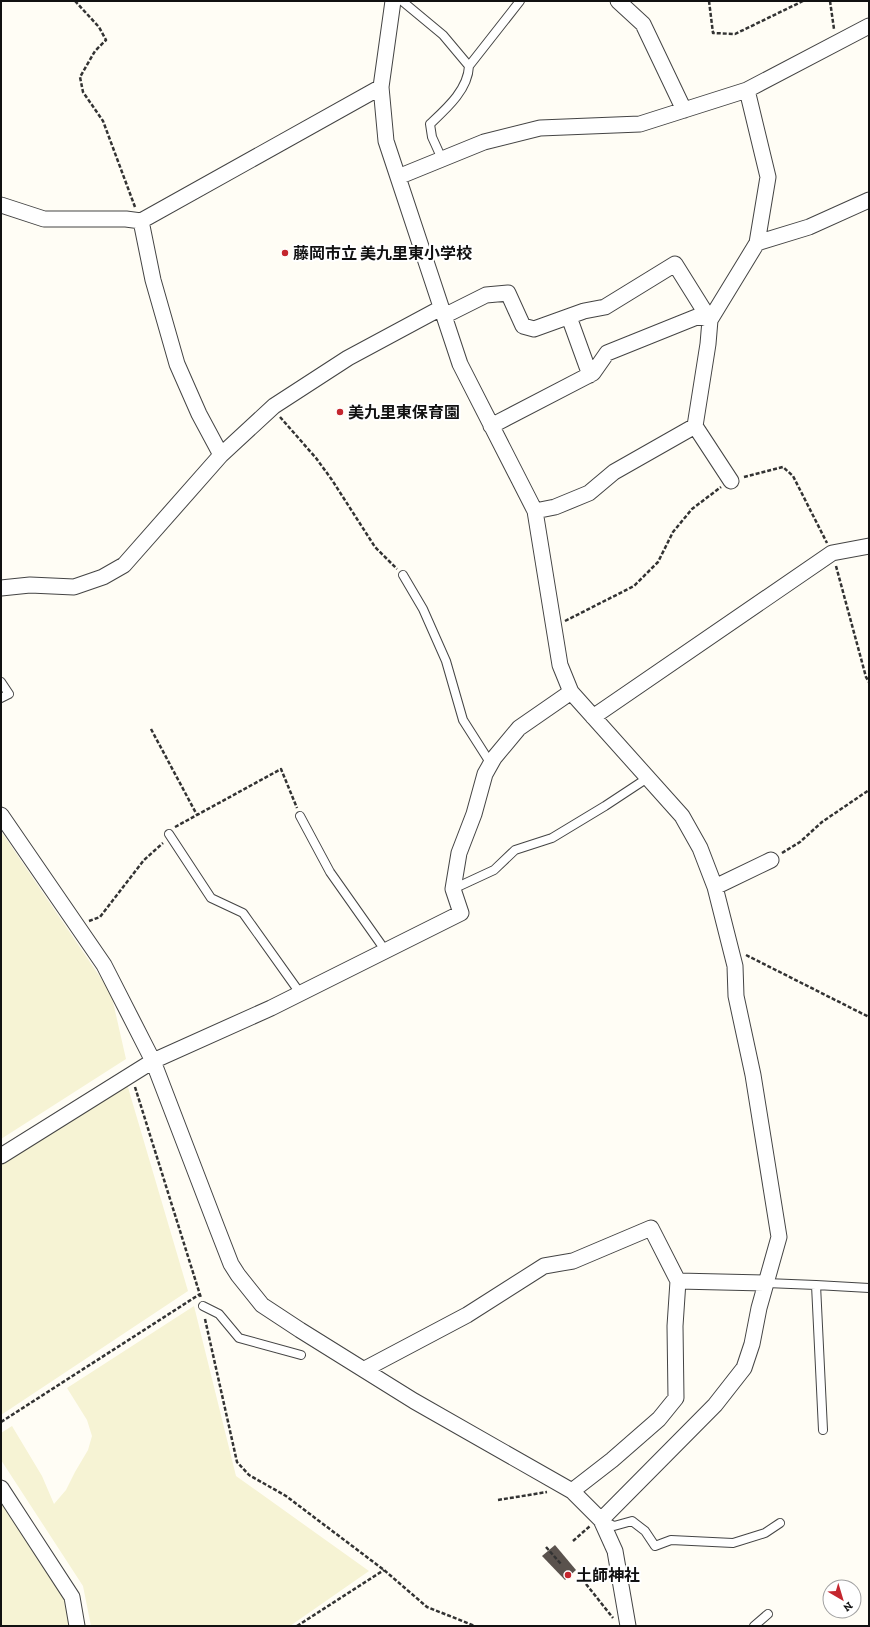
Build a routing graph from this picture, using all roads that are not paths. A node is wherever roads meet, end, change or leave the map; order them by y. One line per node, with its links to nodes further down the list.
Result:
1 (393, 1): 7 (street)
2 (402, 1): 6 (lane)
3 (520, 1): 6 (lane)
4 (618, 1): 9 (street)
5 (869, 26): 8 (street)
6 (469, 66): 10 (lane)
7 (381, 87): 11 (street); 14 (street)
8 (747, 90): 9 (street); 15 (street)
9 (684, 110): 10 (street)
10 (442, 159): 11 (street)
11 (398, 176): 16 (street)
12 (869, 200): 15 (street)
13 (1, 205): 14 (street)
14 (141, 221): 22 (street)
15 (757, 243): 18 (street)
16 (442, 312): 17 (street); 20 (street); 22 (street)
17 (569, 317): 18 (street); 19 (street)
18 (710, 320): 19 (street); 21 (street)
19 (590, 375): 20 (street)
20 (491, 426): 24 (street)
21 (695, 426): 23 (street); 24 (street)
22 (221, 455): 27 (street)
23 (731, 481)
24 (535, 511): 29 (street)
25 (869, 546): 31 (street)
26 (404, 575): 32 (lane)
27 (1, 588)
28 (1, 682): 30 (lane)
29 (570, 692): 31 (street); 32 (street)
30 (1, 698)
31 (593, 717): 33 (street)
32 (491, 764): 39 (street)
33 (649, 777): 38 (street); 39 (lane)
34 (1, 816): 42 (street)
35 (300, 816): 40 (lane)
36 (169, 834): 41 (lane)
37 (771, 860): 38 (street)
38 (715, 887): 45 (street)
39 (453, 889): 40 (street)
40 (385, 950): 41 (street)
41 (300, 993): 42 (street)
42 (153, 1061): 43 (street); 50 (street)
43 (1, 1156)
44 (678, 1281): 45 (street); 50 (street); 53 (street)
45 (766, 1284): 46 (lane); 55 (street)
46 (816, 1285): 47 (lane); 51 (lane)
47 (869, 1288)
48 (203, 1306): 49 (lane)
49 (301, 1355)
50 (365, 1369): 53 (street)
51 (823, 1430)
52 (1, 1488): 58 (street)
53 (570, 1490): 55 (street)
54 (780, 1523): 55 (lane)
55 (595, 1524): 57 (street)
56 (768, 1614): 59 (lane)
57 (621, 1623)
58 (78, 1626)
59 (754, 1626)

